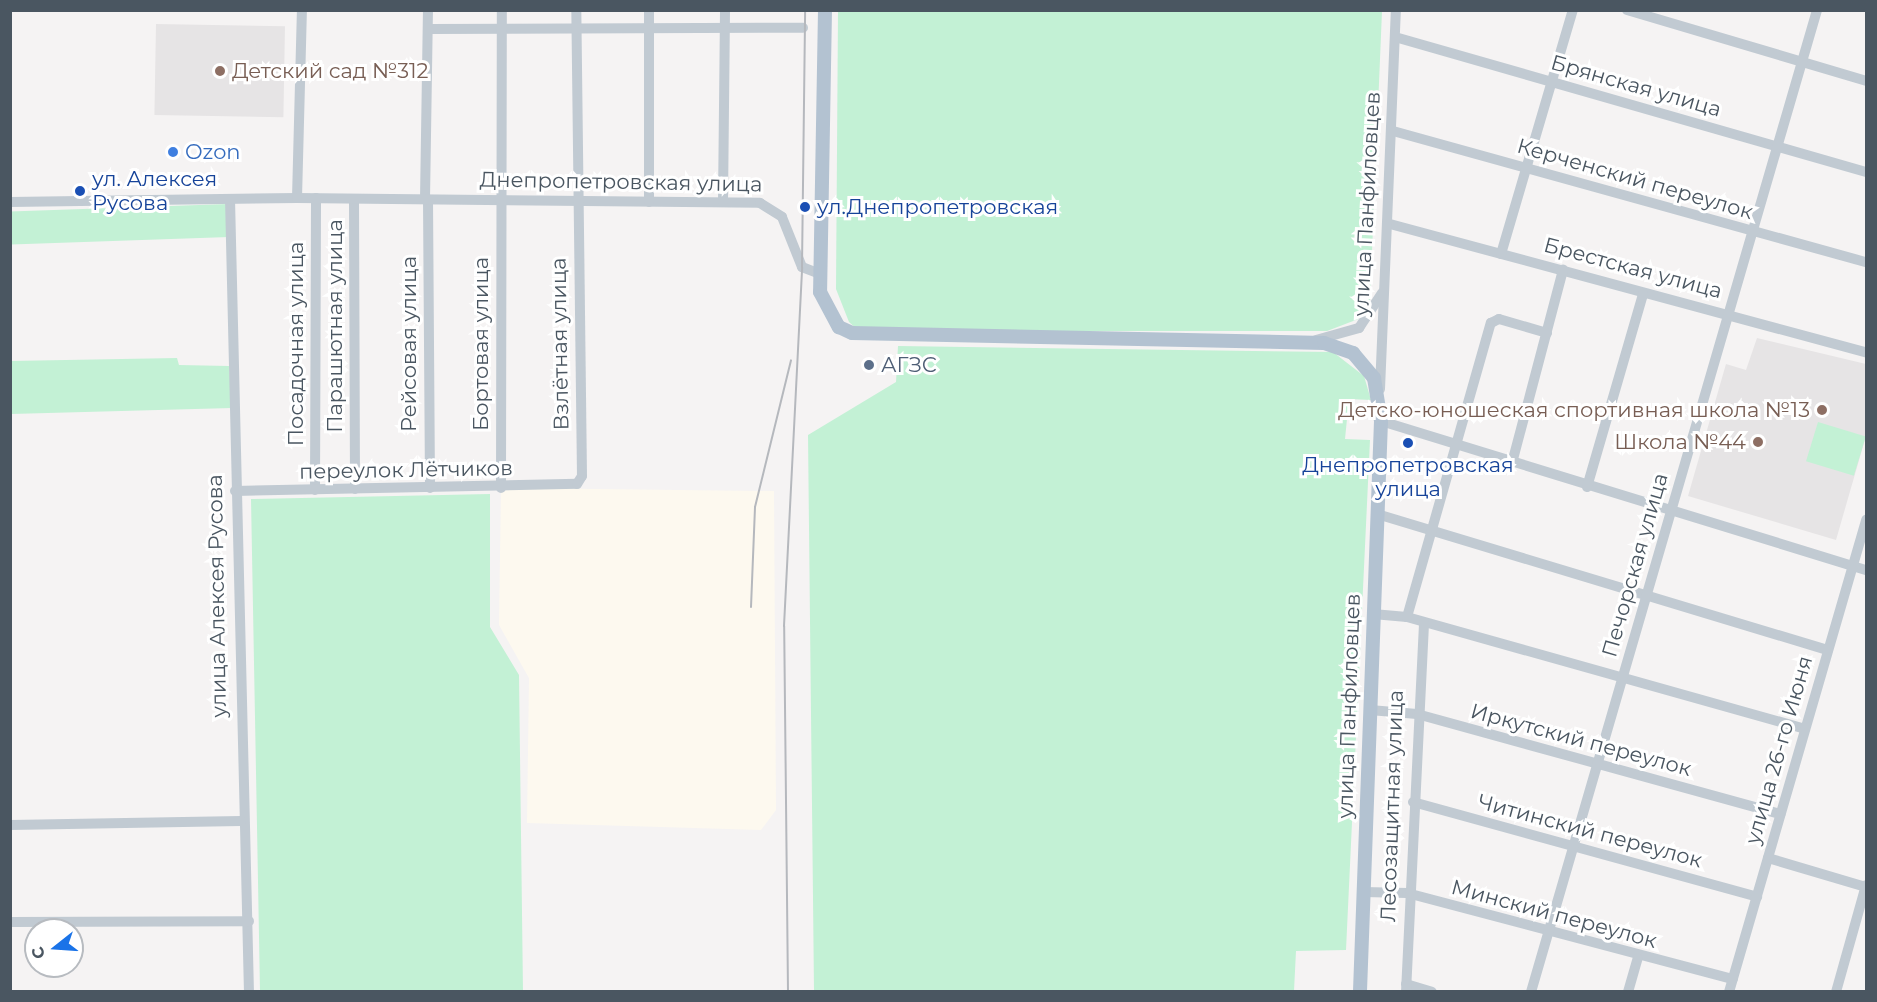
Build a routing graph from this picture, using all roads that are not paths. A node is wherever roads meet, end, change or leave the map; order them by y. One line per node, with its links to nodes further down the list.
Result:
1 (302, 10): 26 (street)
2 (428, 10): 14 (street, Рейсовая улица)
3 (502, 10): 15 (street, Бортовая улица)
4 (576, 10): 16 (street, Взлётная улица)
5 (649, 10): 17 (street)
6 (725, 10): 12 (street)
7 (825, 10): 41 (main road)
8 (1396, 10): 18 (street, улица Панфиловцев)
9 (1573, 10): 21 (street)
10 (1627, 10): 19 (street)
11 (1817, 10): 19 (street, Печорская улица)
12 (725, 28): 13 (street); 17 (street); 35 (street)
13 (803, 28)
14 (429, 29): 15 (street); 30 (street, Рейсовая улица)
15 (502, 29): 16 (street); 31 (street, Бортовая улица)
16 (576, 29): 17 (street); 32 (street, Взлётная улица)
17 (649, 29): 34 (street)
18 (1395, 37): 21 (street, Брянская улица); 22 (street, улица Панфиловцев)
19 (1802, 64): 20 (street); 23 (street, Печорская улица)
20 (1866, 81)
21 (1552, 82): 23 (street, Брянская улица); 24 (street)
22 (1393, 131): 24 (street, Керченский переулок); 36 (street, улица Панфиловцев)
23 (1778, 148): 25 (street, Брянская улица); 37 (street, Печорская улица)
24 (1526, 170): 37 (street, Керченский переулок); 38 (street)
25 (1866, 172)
26 (297, 198): 27 (street, Днепропетровская улица); 28 (street, Днепропетровская улица)
27 (316, 198): 29 (street, Днепропетровская улица); 57 (street, Посадочная улица)
28 (230, 199): 33 (street, Днепропетровская улица); 58 (street, улица Алексея Русова)
29 (354, 199): 30 (street, Днепропетровская улица); 56 (street, Парашютная улица)
30 (426, 200): 31 (street, Днепропетровская улица); 54 (street, Рейсовая улица)
31 (501, 200): 32 (street, Днепропетровская улица); 55 (street, Бортовая улица)
32 (577, 201): 34 (street, Днепропетровская улица); 52 (street, Взлётная улица)
33 (10, 202)
34 (649, 202): 35 (street, Днепропетровская улица)
35 (723, 202): 41 (street, Днепропетровская улица)
36 (1390, 224): 38 (street, Брестская улица); 42 (street, улица Панфиловцев)
37 (1753, 233): 39 (street, Керченский переулок); 44 (street, Печорская улица)
38 (1501, 254): 40 (street, Брестская улица)
39 (1866, 262)
40 (1563, 270): 43 (street, Брестская улица); 45 (street)
41 (820, 274): 46 (main road)
42 (1383, 290): 46 (street); 48 (street, улица Панфиловцев)
43 (1643, 294): 44 (street, Брестская улица); 53 (street)
44 (1729, 313): 47 (street, Брестская улица); 59 (street, Печорская улица)
45 (1547, 333): 50 (street); 51 (street)
46 (1304, 341): 48 (main road)
47 (1866, 352)
48 (1380, 399): 49 (main road)
49 (1381, 422): 50 (street); 60 (main road, улица Панфиловцев)
50 (1455, 446): 51 (street); 62 (street)
51 (1512, 463): 53 (street)
52 (577, 484): 55 (street, переулок Лётчиков)
53 (1587, 487): 59 (street)
54 (430, 488): 55 (street, переулок Лётчиков); 56 (street, переулок Лётчиков)
55 (501, 488)
56 (355, 489): 57 (street, переулок Лётчиков)
57 (315, 490): 58 (street, переулок Лётчиков)
58 (235, 491): 77 (street, улица Алексея Русова)
59 (1670, 513): 63 (street); 65 (street, Печорская улица)
60 (1377, 514): 62 (street); 66 (main road, улица Панфиловцев)
61 (1866, 519): 63 (street, улица 26-го Июня)
62 (1432, 532): 65 (street); 67 (street)
63 (1852, 569): 64 (street); 69 (street, улица 26-го Июня)
64 (1866, 570)
65 (1646, 599): 69 (street); 70 (street, Печорская улица)
66 (1373, 614): 67 (street); 71 (main road, улица Панфиловцев)
67 (1407, 617): 68 (street)
68 (1424, 622): 70 (street); 72 (street, Лесозащитная улица)
69 (1828, 650): 73 (street, улица 26-го Июня)
70 (1622, 678): 73 (street); 74 (street, Печорская улица)
71 (1370, 710): 72 (street, Иркутский переулок); 82 (main road, улица Панфиловцев)
72 (1417, 714): 74 (street, Иркутский переулок); 75 (street, Лесозащитная улица)
73 (1805, 729): 76 (street, улица 26-го Июня)
74 (1598, 765): 76 (street, Иркутский переулок); 79 (street, Печорская улица)
75 (1413, 802): 79 (street, Читинский переулок); 83 (street, Лесозащитная улица)
76 (1781, 814): 80 (street, улица 26-го Июня)
77 (241, 821): 78 (street); 85 (street, улица Алексея Русова)
78 (10, 825)
79 (1572, 846): 84 (street, Читинский переулок); 87 (street, Печорская улица)
80 (1768, 858): 81 (street); 84 (street, улица 26-го Июня)
81 (1866, 886): 97 (street)
82 (1364, 892): 83 (street, Минский переулок); 92 (main road, улица Панфиловцев)
83 (1407, 894): 87 (street, Минский переулок); 90 (street, Лесозащитная улица)
84 (1757, 897): 89 (street, улица 26-го Июня)
85 (249, 921): 86 (street); 91 (street, улица Алексея Русова)
86 (10, 922)
87 (1548, 934): 88 (street, Минский переулок); 94 (street, Печорская улица)
88 (1638, 958): 89 (street, Минский переулок); 95 (street)
89 (1733, 979): 96 (street, улица 26-го Июня)
90 (1406, 988): 93 (street)
91 (249, 992)
92 (1360, 992)
93 (1432, 992)
94 (1531, 992)
95 (1628, 992)
96 (1729, 992)
97 (1836, 992)

